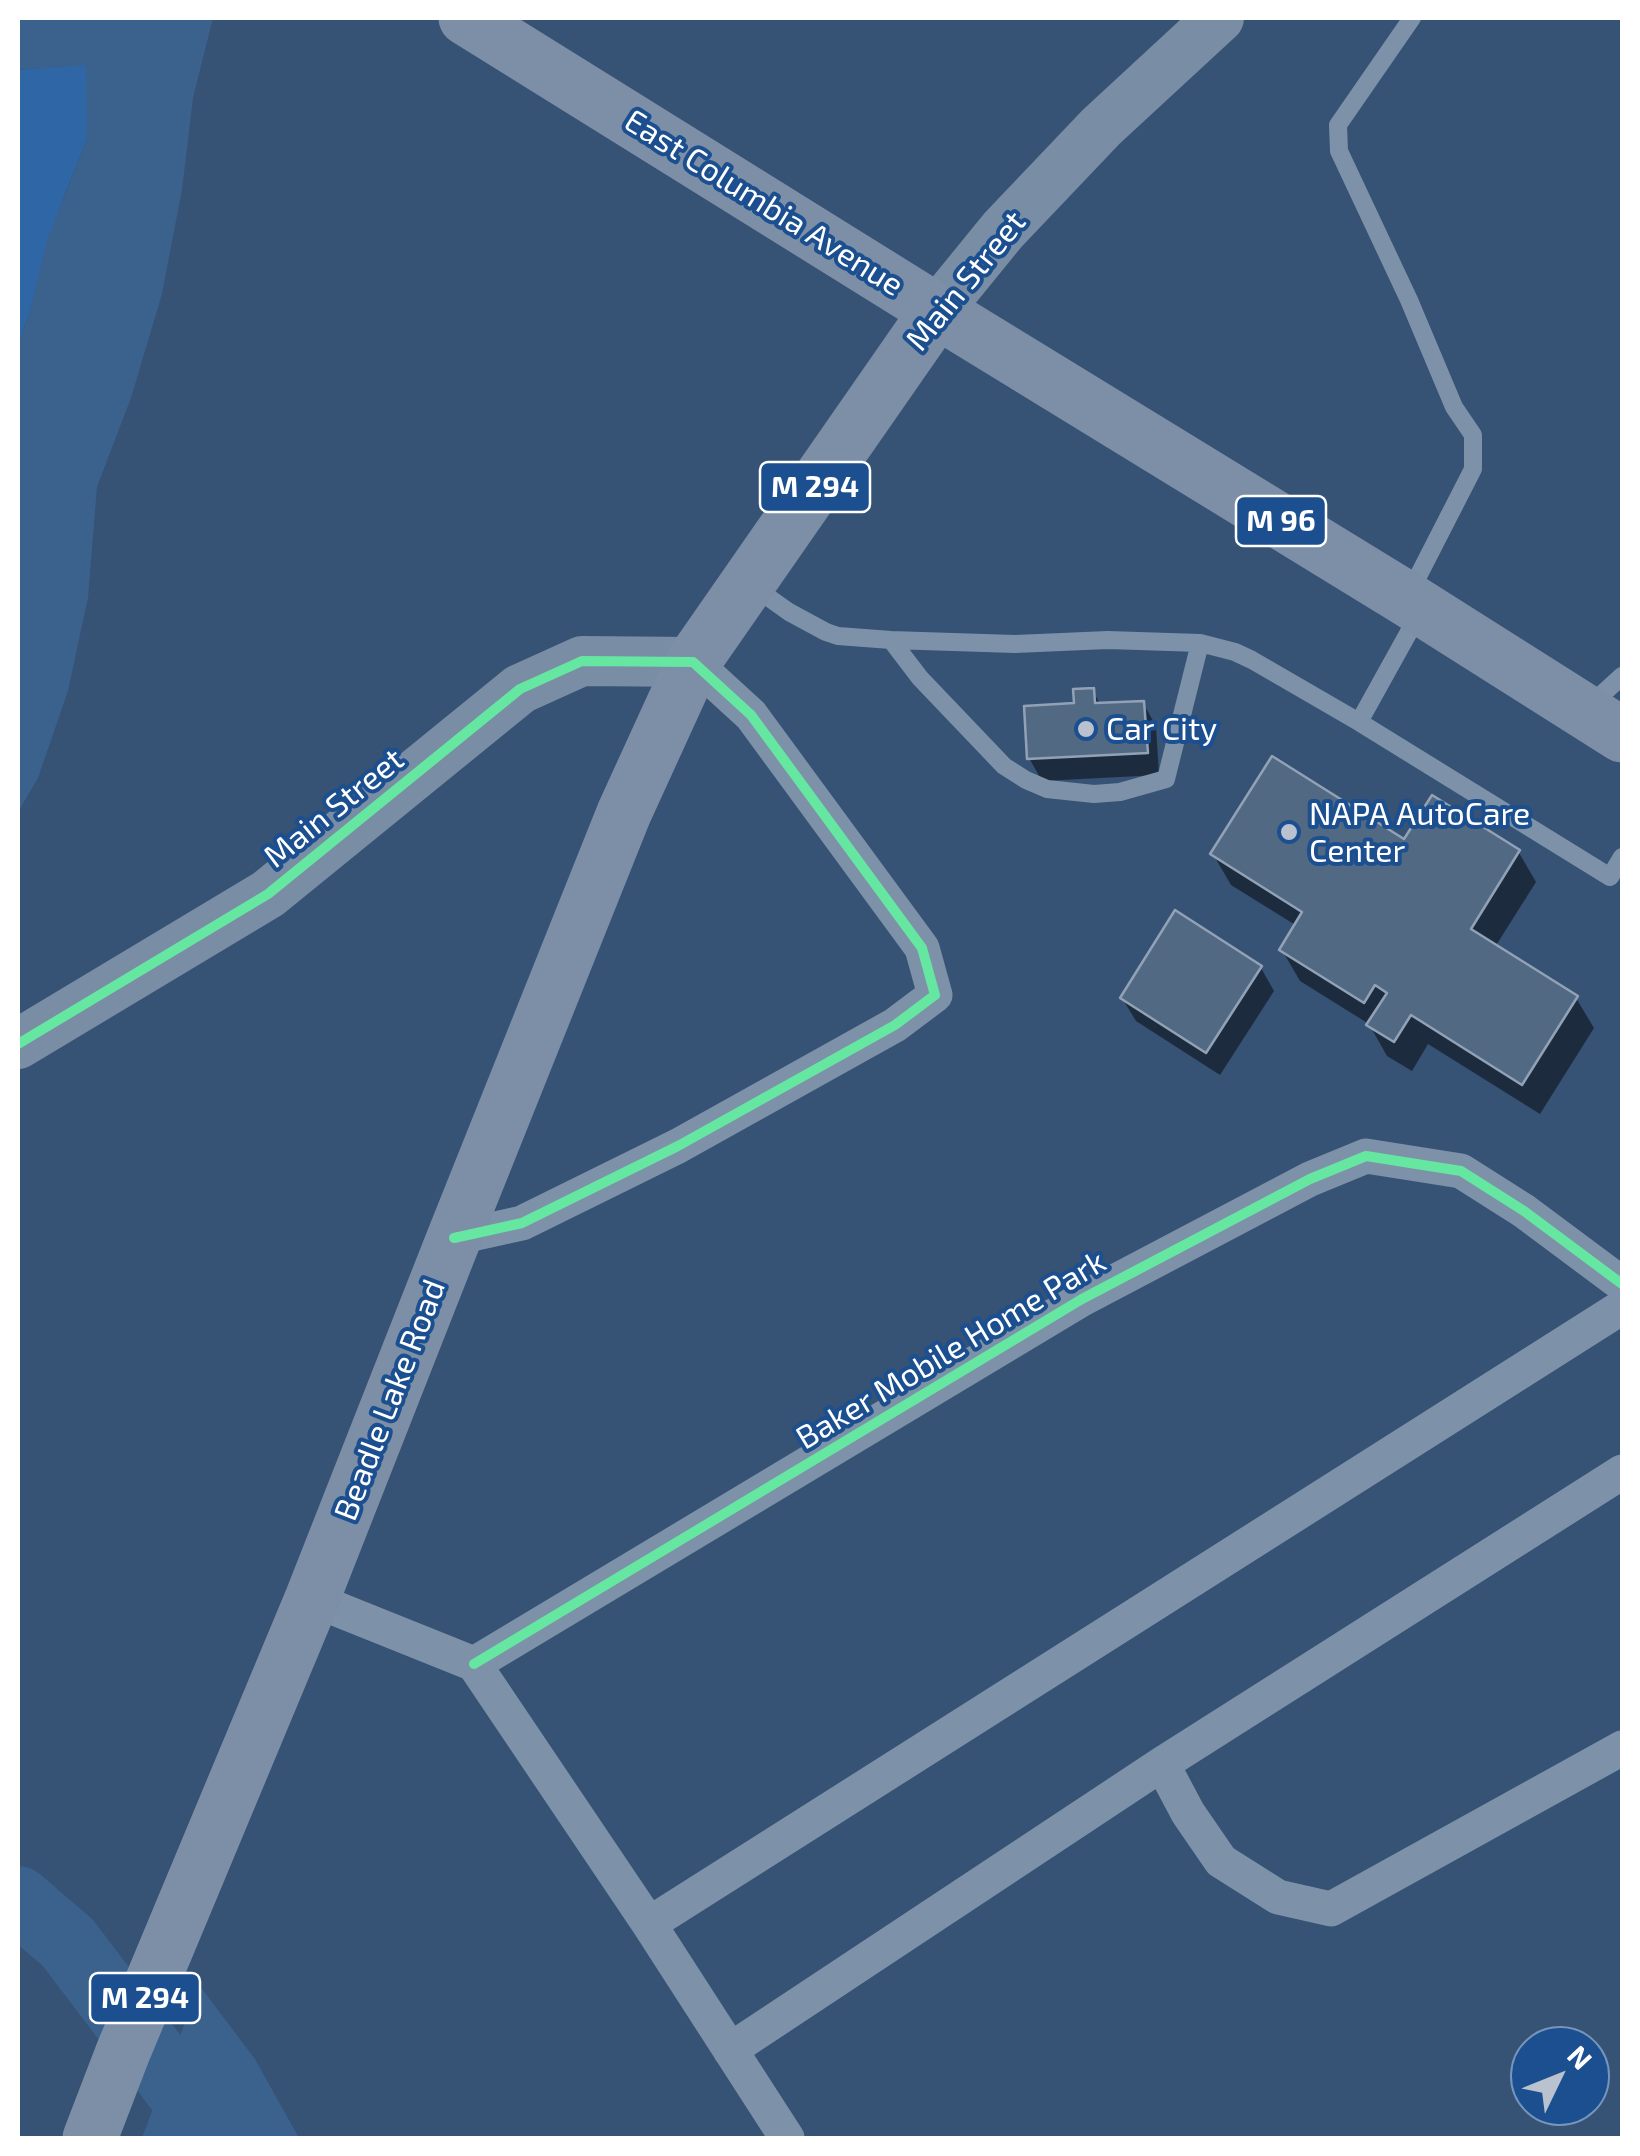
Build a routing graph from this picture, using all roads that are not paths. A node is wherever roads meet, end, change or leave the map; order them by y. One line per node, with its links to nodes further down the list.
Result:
1 (466, 18): 4 (main road, East Columbia Avenue / M 96)
2 (1218, 18): 4 (street, Main Street)
3 (1412, 18): 6 (lane)
4 (936, 311): 5 (main road, Main Street / M 294); 6 (main road, East Columbia Avenue / M 96)
5 (748, 583): 7 (lane); 9 (main road, Main Street / M 294)
6 (1415, 604): 10 (main road, East Columbia Avenue / M 96); 11 (lane)
7 (891, 640): 8 (lane); 8 (lane)
8 (1200, 643): 11 (lane)
9 (693, 662): 14 (street, Main Street); 15 (main road, Beadle Lake Road / M 294); 15 (street)
10 (1610, 707)
11 (1359, 722): 13 (lane)
12 (1622, 856): 13 (lane)
13 (1616, 882)
14 (18, 1044)
15 (454, 1238): 19 (main road, Beadle Lake Road / M 294)
16 (1622, 1284): 20 (street, Baker Mobile Home Park)
17 (1622, 1308): 23 (street)
18 (1622, 1472): 22 (street)
19 (312, 1599): 20 (street); 25 (main road, Beadle Lake Road / M 294)
20 (474, 1664): 23 (street)
21 (1622, 1748): 22 (street)
22 (1162, 1764): 24 (street)
23 (649, 1924): 24 (street)
24 (730, 2050): 26 (street)
25 (90, 2137)
26 (787, 2138)

